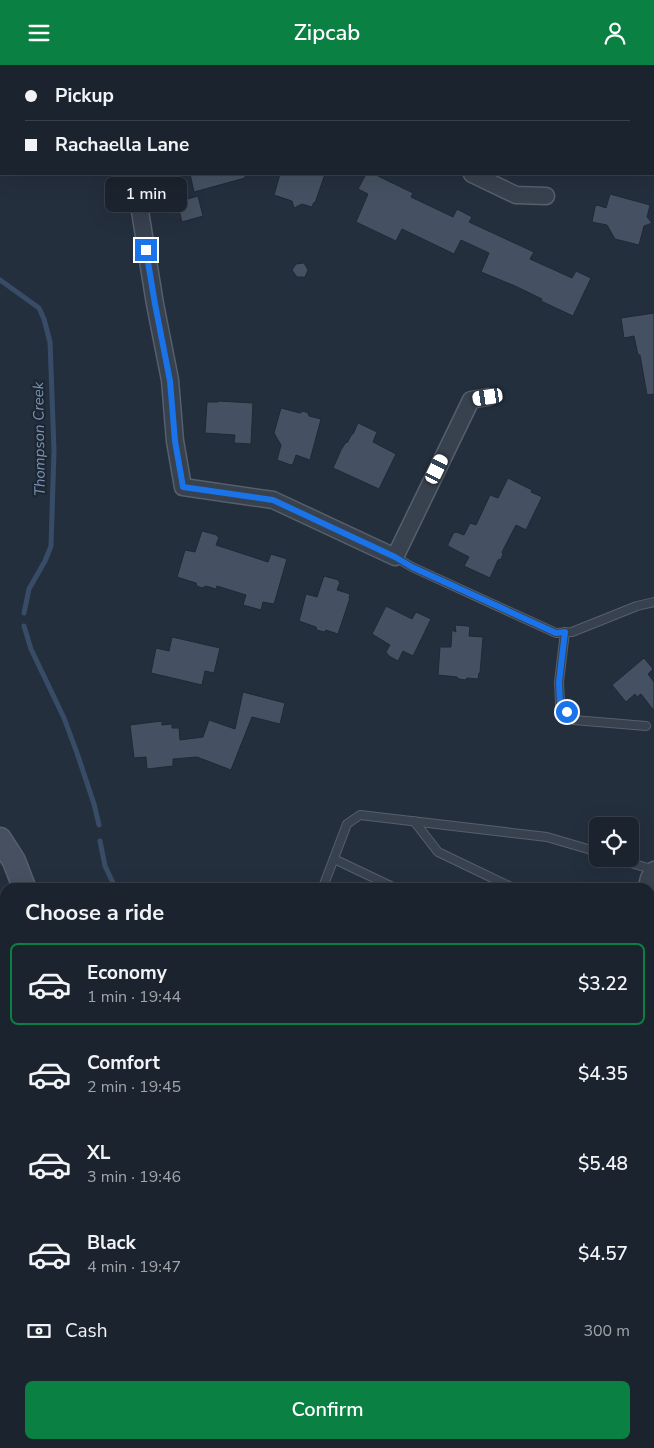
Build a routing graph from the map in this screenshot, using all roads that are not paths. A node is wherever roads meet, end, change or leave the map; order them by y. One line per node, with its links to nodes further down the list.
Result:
1 (134, 175): 5 (street)
2 (474, 175): 3 (street)
3 (546, 196)
4 (488, 397): 5 (street)
5 (395, 557): 7 (lane)
6 (654, 603): 7 (lane)
7 (565, 632): 8 (lane)
8 (646, 726)
9 (414, 821): 11 (lane); 12 (lane); 18 (lane)
10 (0, 839): 15 (street)
11 (589, 849)
12 (334, 859): 16 (lane); 17 (lane)
13 (639, 865): 14 (lane)
14 (654, 870): 19 (street)
15 (22, 883)
16 (325, 883)
17 (385, 883)
18 (503, 883)
19 (648, 883)

